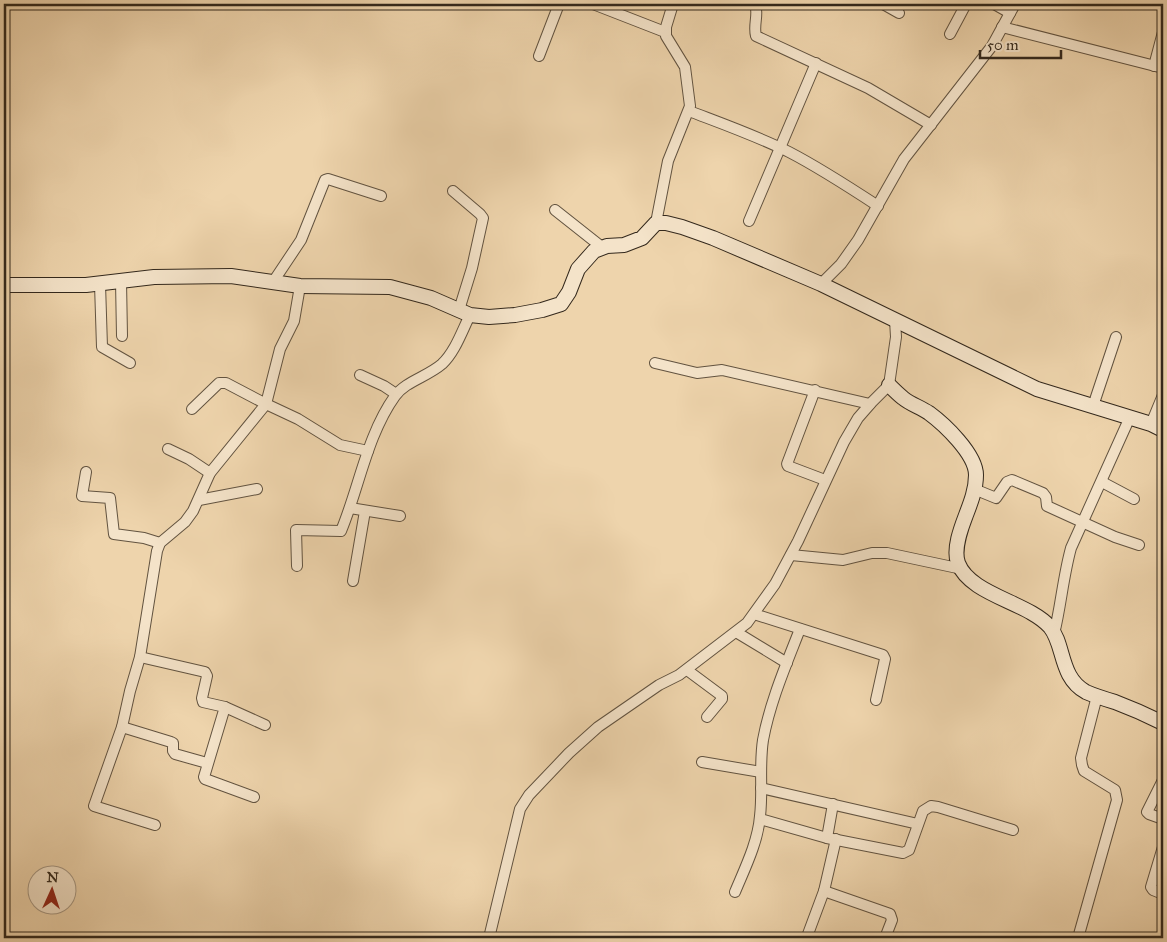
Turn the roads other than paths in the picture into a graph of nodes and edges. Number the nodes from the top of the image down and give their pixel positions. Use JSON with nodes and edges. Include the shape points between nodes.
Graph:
{"nodes":[{"id":1,"x":559,"y":4,"type":"edge"},
{"id":2,"x":593,"y":4,"type":"edge"},
{"id":3,"x":674,"y":4,"type":"edge"},
{"id":4,"x":755,"y":4,"type":"edge"},
{"id":5,"x":883,"y":4,"type":"edge"},
{"id":6,"x":966,"y":4,"type":"edge"},
{"id":7,"x":994,"y":4,"type":"edge"},
{"id":8,"x":1163,"y":4,"type":"edge"},
{"id":9,"x":1012,"y":8,"type":"edge"},
{"id":10,"x":899,"y":13,"type":"dead end"},
{"id":11,"x":1163,"y":15,"type":"edge"},
{"id":12,"x":1002,"y":27,"type":"junction"},
{"id":13,"x":665,"y":32,"type":"junction"},
{"id":14,"x":1163,"y":32,"type":"edge"},
{"id":15,"x":950,"y":34,"type":"dead end"},
{"id":16,"x":539,"y":56,"type":"dead end"},
{"id":17,"x":816,"y":63,"type":"junction"},
{"id":18,"x":1159,"y":67,"type":"edge"},
{"id":19,"x":689,"y":111,"type":"junction"},
{"id":20,"x":931,"y":125,"type":"junction"},
{"id":21,"x":781,"y":148,"type":"junction"},
{"id":22,"x":453,"y":191,"type":"dead end"},
{"id":23,"x":381,"y":196,"type":"dead end"},
{"id":24,"x":878,"y":206,"type":"junction"},
{"id":25,"x":555,"y":210,"type":"dead end"},
{"id":26,"x":749,"y":221,"type":"dead end"},
{"id":27,"x":656,"y":222,"type":"junction"},
{"id":28,"x":603,"y":248,"type":"junction"},
{"id":29,"x":121,"y":281,"type":"junction"},
{"id":30,"x":272,"y":282,"type":"junction"},
{"id":31,"x":4,"y":284,"type":"edge"},
{"id":32,"x":100,"y":284,"type":"junction"},
{"id":33,"x":821,"y":284,"type":"junction"},
{"id":34,"x":300,"y":286,"type":"junction"},
{"id":35,"x":465,"y":312,"type":"junction"},
{"id":36,"x":895,"y":320,"type":"junction"},
{"id":37,"x":122,"y":336,"type":"dead end"},
{"id":38,"x":1116,"y":337,"type":"dead end"},
{"id":39,"x":130,"y":363,"type":"dead end"},
{"id":40,"x":655,"y":363,"type":"dead end"},
{"id":41,"x":360,"y":375,"type":"dead end"},
{"id":42,"x":889,"y":384,"type":"junction"},
{"id":43,"x":815,"y":390,"type":"junction"},
{"id":44,"x":396,"y":394,"type":"junction"},
{"id":45,"x":1163,"y":395,"type":"edge"},
{"id":46,"x":266,"y":404,"type":"junction"},
{"id":47,"x":870,"y":404,"type":"junction"},
{"id":48,"x":1093,"y":406,"type":"junction"},
{"id":49,"x":192,"y":409,"type":"dead end"},
{"id":50,"x":1130,"y":417,"type":"junction"},
{"id":51,"x":1157,"y":427,"type":"edge"},
{"id":52,"x":168,"y":449,"type":"dead end"},
{"id":53,"x":368,"y":451,"type":"junction"},
{"id":54,"x":86,"y":472,"type":"dead end"},
{"id":55,"x":210,"y":473,"type":"junction"},
{"id":56,"x":825,"y":480,"type":"junction"},
{"id":57,"x":1102,"y":482,"type":"junction"},
{"id":58,"x":257,"y":489,"type":"dead end"},
{"id":59,"x":974,"y":489,"type":"junction"},
{"id":60,"x":1134,"y":499,"type":"dead end"},
{"id":61,"x":199,"y":500,"type":"junction"},
{"id":62,"x":350,"y":508,"type":"junction"},
{"id":63,"x":366,"y":511,"type":"junction"},
{"id":64,"x":400,"y":516,"type":"dead end"},
{"id":65,"x":1083,"y":522,"type":"junction"},
{"id":66,"x":160,"y":543,"type":"junction"},
{"id":67,"x":1139,"y":545,"type":"dead end"},
{"id":68,"x":791,"y":555,"type":"junction"},
{"id":69,"x":297,"y":566,"type":"dead end"},
{"id":70,"x":962,"y":569,"type":"junction"},
{"id":71,"x":354,"y":581,"type":"dead end"},
{"id":72,"x":754,"y":614,"type":"junction"},
{"id":73,"x":800,"y":629,"type":"junction"},
{"id":74,"x":736,"y":632,"type":"junction"},
{"id":75,"x":1054,"y":634,"type":"junction"},
{"id":76,"x":140,"y":657,"type":"junction"},
{"id":77,"x":787,"y":663,"type":"junction"},
{"id":78,"x":687,"y":670,"type":"junction"},
{"id":79,"x":1097,"y":696,"type":"junction"},
{"id":80,"x":876,"y":700,"type":"dead end"},
{"id":81,"x":225,"y":707,"type":"junction"},
{"id":82,"x":707,"y":717,"type":"dead end"},
{"id":83,"x":1163,"y":723,"type":"edge"},
{"id":84,"x":265,"y":724,"type":"dead end"},
{"id":85,"x":122,"y":727,"type":"junction"},
{"id":86,"x":702,"y":762,"type":"dead end"},
{"id":87,"x":207,"y":763,"type":"junction"},
{"id":88,"x":761,"y":772,"type":"junction"},
{"id":89,"x":1163,"y":780,"type":"edge"},
{"id":90,"x":761,"y":788,"type":"junction"},
{"id":91,"x":254,"y":797,"type":"dead end"},
{"id":92,"x":833,"y":804,"type":"junction"},
{"id":93,"x":760,"y":819,"type":"junction"},
{"id":94,"x":1163,"y":819,"type":"edge"},
{"id":95,"x":918,"y":824,"type":"junction"},
{"id":96,"x":155,"y":825,"type":"dead end"},
{"id":97,"x":1013,"y":830,"type":"dead end"},
{"id":98,"x":832,"y":838,"type":"junction"},
{"id":99,"x":1163,"y":847,"type":"edge"},
{"id":100,"x":824,"y":890,"type":"junction"},
{"id":101,"x":735,"y":892,"type":"dead end"},
{"id":102,"x":1163,"y":894,"type":"edge"},
{"id":103,"x":808,"y":934,"type":"dead end"},
{"id":104,"x":489,"y":938,"type":"edge"},
{"id":105,"x":885,"y":938,"type":"edge"},
{"id":106,"x":1078,"y":938,"type":"edge"}],
"edges":[{"from":1,"to":16,"type":"street"},
{"from":2,"to":13,"type":"street"},
{"from":3,"to":13,"type":"street"},
{"from":4,"to":17,"type":"street","via":[[756,36]]},
{"from":5,"to":10,"type":"street"},
{"from":6,"to":15,"type":"street"},
{"from":7,"to":9,"type":"street"},
{"from":8,"to":11,"type":"street"},
{"from":9,"to":12,"type":"street"},
{"from":12,"to":18,"type":"street"},
{"from":12,"to":20,"type":"street","via":[[992,46]]},
{"from":13,"to":19,"type":"street","via":[[685,67]]},
{"from":14,"to":18,"type":"street"},
{"from":17,"to":20,"type":"street","via":[[868,88]]},
{"from":17,"to":21,"type":"street"},
{"from":19,"to":21,"type":"street"},
{"from":19,"to":27,"type":"street","via":[[668,161]]},
{"from":20,"to":24,"type":"street","via":[[904,159]]},
{"from":21,"to":24,"type":"street"},
{"from":21,"to":26,"type":"street"},
{"from":22,"to":35,"type":"street","via":[[483,218]]},
{"from":23,"to":30,"type":"street","via":[[325,180],[301,240]]},
{"from":24,"to":33,"type":"street","via":[[841,264]]},
{"from":25,"to":28,"type":"street"},
{"from":27,"to":28,"type":"street","via":[[642,238]]},
{"from":27,"to":33,"type":"street","via":[[666,222],[712,238]]},
{"from":28,"to":35,"type":"street","via":[[594,251],[578,269],[569,292],[560,304],[515,315],[489,317]]},
{"from":29,"to":30,"type":"street","via":[[231,276]]},
{"from":29,"to":32,"type":"street"},
{"from":29,"to":37,"type":"street"},
{"from":30,"to":34,"type":"street"},
{"from":31,"to":32,"type":"street"},
{"from":32,"to":39,"type":"street","via":[[102,347]]},
{"from":33,"to":36,"type":"street"},
{"from":34,"to":35,"type":"street","via":[[390,287],[431,298]]},
{"from":34,"to":46,"type":"street","via":[[294,321],[280,349]]},
{"from":35,"to":44,"type":"street","via":[[456,345],[441,364]]},
{"from":36,"to":42,"type":"street","via":[[896,338]]},
{"from":36,"to":48,"type":"street","via":[[1038,389]]},
{"from":38,"to":48,"type":"street"},
{"from":40,"to":43,"type":"street","via":[[697,373],[722,370]]},
{"from":41,"to":44,"type":"street"},
{"from":42,"to":47,"type":"street"},
{"from":42,"to":59,"type":"street","via":[[954,435],[969,455],[976,472]]},
{"from":43,"to":47,"type":"street"},
{"from":43,"to":56,"type":"street","via":[[787,464]]},
{"from":44,"to":53,"type":"street"},
{"from":45,"to":51,"type":"street"},
{"from":46,"to":49,"type":"street","via":[[222,382]]},
{"from":46,"to":53,"type":"street","via":[[340,445]]},
{"from":46,"to":55,"type":"street"},
{"from":47,"to":56,"type":"street","via":[[858,418]]},
{"from":48,"to":50,"type":"street"},
{"from":50,"to":51,"type":"street"},
{"from":50,"to":57,"type":"street"},
{"from":52,"to":55,"type":"street"},
{"from":53,"to":62,"type":"street"},
{"from":54,"to":66,"type":"street","via":[[82,496],[110,498],[114,534]]},
{"from":55,"to":61,"type":"street"},
{"from":56,"to":68,"type":"street"},
{"from":57,"to":60,"type":"street"},
{"from":57,"to":65,"type":"street"},
{"from":58,"to":61,"type":"street"},
{"from":59,"to":65,"type":"street","via":[[996,498],[1012,480],[1044,493],[1047,506]]},
{"from":59,"to":70,"type":"street","via":[[956,552]]},
{"from":61,"to":66,"type":"street","via":[[185,522]]},
{"from":62,"to":63,"type":"street"},
{"from":62,"to":69,"type":"street","via":[[340,532],[296,530]]},
{"from":63,"to":64,"type":"street"},
{"from":63,"to":71,"type":"street"},
{"from":65,"to":67,"type":"street"},
{"from":65,"to":75,"type":"street","via":[[1067,563]]},
{"from":66,"to":76,"type":"street","via":[[149,591]]},
{"from":68,"to":70,"type":"street","via":[[844,560],[887,553]]},
{"from":68,"to":72,"type":"street"},
{"from":70,"to":75,"type":"street","via":[[982,588],[1037,617]]},
{"from":72,"to":73,"type":"street"},
{"from":72,"to":74,"type":"street"},
{"from":73,"to":77,"type":"street"},
{"from":73,"to":80,"type":"street","via":[[883,655],[885,659]]},
{"from":74,"to":77,"type":"street"},
{"from":74,"to":78,"type":"street"},
{"from":75,"to":79,"type":"street","via":[[1062,660],[1073,680],[1086,692]]},
{"from":76,"to":81,"type":"street","via":[[205,672],[202,700]]},
{"from":76,"to":85,"type":"street"},
{"from":77,"to":88,"type":"street","via":[[767,722]]},
{"from":78,"to":82,"type":"street","via":[[722,696]]},
{"from":78,"to":104,"type":"street","via":[[598,727],[529,795],[520,810]]},
{"from":79,"to":83,"type":"street"},
{"from":79,"to":106,"type":"street","via":[[1082,765],[1084,770],[1115,790],[1116,800]]},
{"from":81,"to":84,"type":"street"},
{"from":81,"to":87,"type":"street"},
{"from":85,"to":87,"type":"street","via":[[171,742],[175,754]]},
{"from":85,"to":96,"type":"street","via":[[94,806]]},
{"from":86,"to":88,"type":"street"},
{"from":87,"to":91,"type":"street","via":[[205,779]]},
{"from":88,"to":90,"type":"street"},
{"from":89,"to":94,"type":"street","via":[[1147,812]]},
{"from":90,"to":92,"type":"street"},
{"from":90,"to":93,"type":"street"},
{"from":92,"to":95,"type":"street"},
{"from":92,"to":98,"type":"street"},
{"from":93,"to":98,"type":"street"},
{"from":93,"to":101,"type":"street"},
{"from":95,"to":97,"type":"street","via":[[923,810],[931,806]]},
{"from":95,"to":98,"type":"street","via":[[909,850],[903,853]]},
{"from":98,"to":100,"type":"street"},
{"from":99,"to":102,"type":"street","via":[[1151,886]]},
{"from":100,"to":103,"type":"street"},
{"from":100,"to":105,"type":"street","via":[[890,914],[892,920]]}]}
